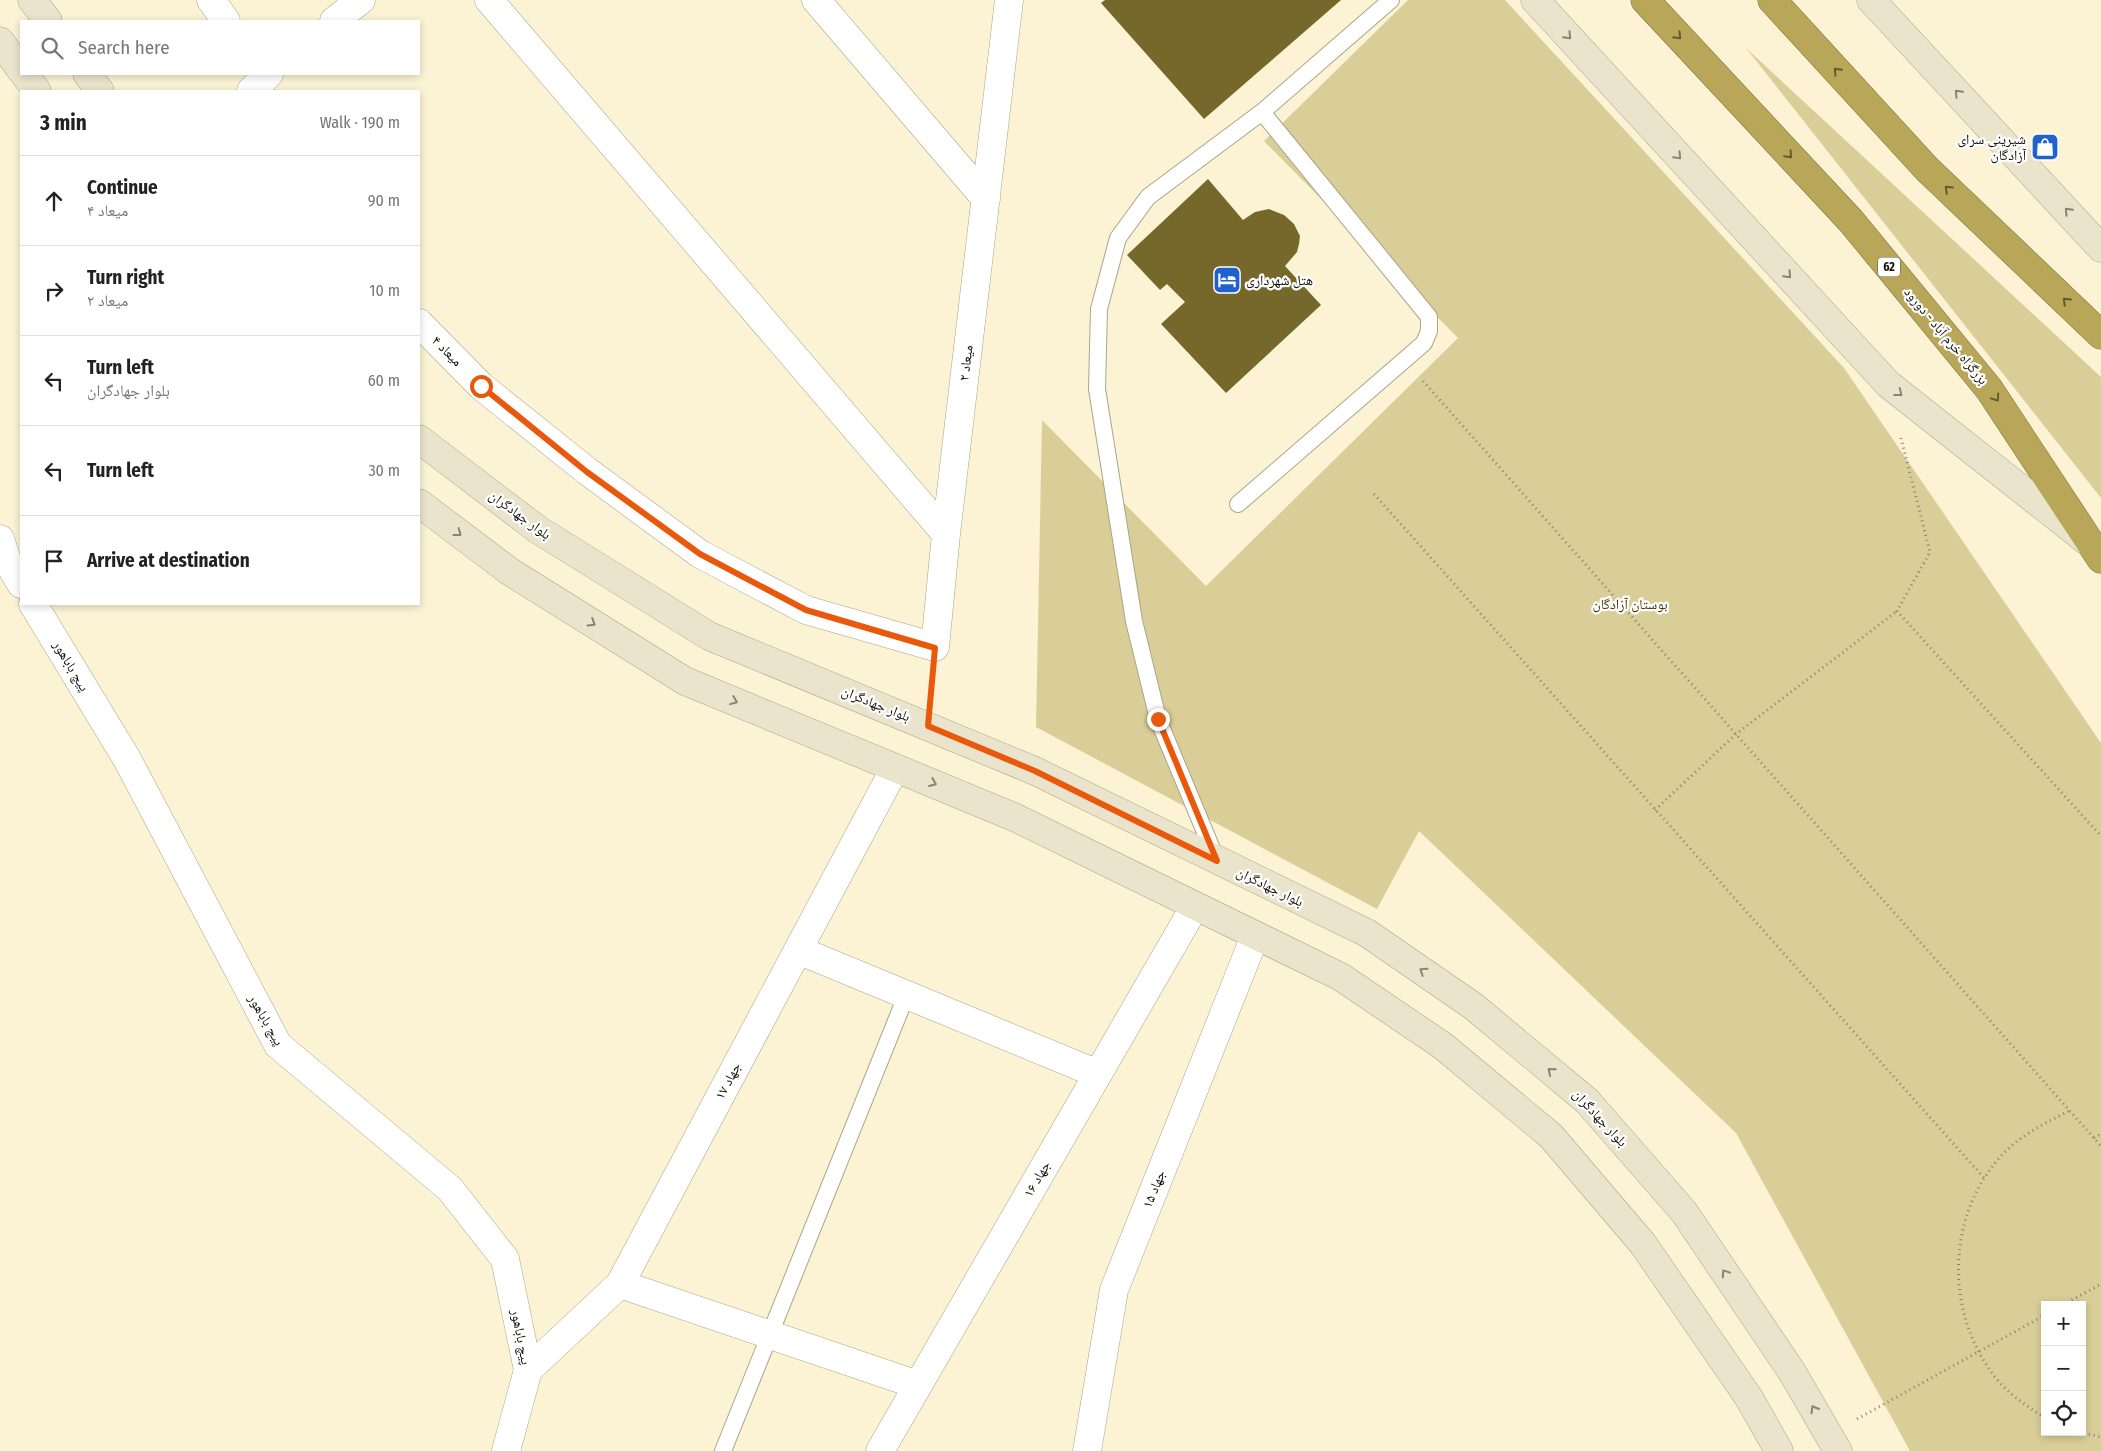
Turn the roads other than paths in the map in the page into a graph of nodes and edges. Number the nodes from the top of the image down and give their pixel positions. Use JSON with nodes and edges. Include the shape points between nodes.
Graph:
{"nodes":[{"id":1,"x":32,"y":0,"type":"edge"},
{"id":2,"x":211,"y":0,"type":"edge"},
{"id":3,"x":361,"y":0,"type":"edge"},
{"id":4,"x":489,"y":0,"type":"edge"},
{"id":5,"x":816,"y":0,"type":"edge"},
{"id":6,"x":1010,"y":0,"type":"edge"},
{"id":7,"x":1392,"y":0,"type":"edge"},
{"id":8,"x":1535,"y":0,"type":"edge"},
{"id":9,"x":1645,"y":0,"type":"edge"},
{"id":10,"x":1772,"y":0,"type":"edge"},
{"id":11,"x":1871,"y":0,"type":"edge"},
{"id":12,"x":47,"y":20,"type":"edge"},
{"id":13,"x":225,"y":20,"type":"edge"},
{"id":14,"x":335,"y":20,"type":"edge"},
{"id":15,"x":0,"y":41,"type":"edge"},
{"id":16,"x":20,"y":69,"type":"edge"},
{"id":17,"x":25,"y":75,"type":"edge"},
{"id":18,"x":88,"y":75,"type":"edge"},
{"id":19,"x":36,"y":90,"type":"edge"},
{"id":20,"x":99,"y":90,"type":"edge"},
{"id":21,"x":1262,"y":112,"type":"junction"},
{"id":22,"x":986,"y":199,"type":"junction"},
{"id":23,"x":2101,"y":248,"type":"edge"},
{"id":24,"x":420,"y":324,"type":"edge"},
{"id":25,"x":2101,"y":335,"type":"edge"},
{"id":26,"x":420,"y":440,"type":"edge"},
{"id":27,"x":420,"y":504,"type":"edge"},
{"id":28,"x":1238,"y":504,"type":"dead end"},
{"id":29,"x":946,"y":534,"type":"junction"},
{"id":30,"x":0,"y":539,"type":"edge"},
{"id":31,"x":2098,"y":553,"type":"edge"},
{"id":32,"x":20,"y":582,"type":"edge"},
{"id":33,"x":34,"y":605,"type":"edge"},
{"id":34,"x":935,"y":648,"type":"joint"},
{"id":35,"x":895,"y":768,"type":"junction"},
{"id":36,"x":1217,"y":861,"type":"junction"},
{"id":37,"x":1195,"y":906,"type":"junction"},
{"id":38,"x":1255,"y":936,"type":"junction"},
{"id":39,"x":798,"y":950,"type":"junction"},
{"id":40,"x":906,"y":996,"type":"junction"},
{"id":41,"x":1098,"y":1074,"type":"junction"},
{"id":42,"x":620,"y":1284,"type":"junction"},
{"id":43,"x":770,"y":1336,"type":"junction"},
{"id":44,"x":528,"y":1370,"type":"junction"},
{"id":45,"x":918,"y":1385,"type":"junction"},
{"id":46,"x":1834,"y":1443,"type":"edge"},
{"id":47,"x":506,"y":1451,"type":"edge"},
{"id":48,"x":723,"y":1451,"type":"edge"},
{"id":49,"x":880,"y":1451,"type":"edge"},
{"id":50,"x":1087,"y":1451,"type":"edge"},
{"id":51,"x":1780,"y":1451,"type":"edge"}],
"edges":[{"from":1,"to":12,"type":"main road"},
{"from":2,"to":13,"type":"street"},
{"from":3,"to":14,"type":"street"},
{"from":4,"to":29,"type":"street"},
{"from":5,"to":22,"type":"street"},
{"from":6,"to":22,"type":"street","name":"میعاد ۲"},
{"from":7,"to":21,"type":"lane"},
{"from":8,"to":31,"type":"main road","one_way":true,"via":[[1888,384]]},
{"from":9,"to":31,"type":"highway","name":"بزرگراه خرم آباد - دورود","number":"62","one_way":true,"via":[[1851,221],[1983,381]]},
{"from":25,"to":10,"type":"highway","one_way":true,"via":[[1927,168]]},
{"from":23,"to":11,"type":"main road","one_way":true},
{"from":15,"to":16,"type":"main road"},
{"from":17,"to":19,"type":"main road"},
{"from":18,"to":20,"type":"main road"},
{"from":21,"to":28,"type":"lane","via":[[1428,317],[1429,331],[1424,343]]},
{"from":21,"to":36,"type":"lane","via":[[1148,197],[1118,238],[1099,309],[1097,389],[1134,621],[1158,719]]},
{"from":22,"to":29,"type":"street","name":"میعاد ۲"},
{"from":24,"to":34,"type":"street","name":"میعاد ۴","via":[[481,386],[587,472],[700,554],[806,610]]},
{"from":26,"to":36,"type":"main road","name":"بلوار جهادگران","via":[[538,529],[709,636],[1035,771]]},
{"from":27,"to":35,"type":"main road","one_way":true,"via":[[508,571],[686,681]]},
{"from":29,"to":34,"type":"street","name":"میعاد ۲"},
{"from":30,"to":32,"type":"street"},
{"from":33,"to":44,"type":"street","name":"پیچ باباهور","via":[[127,759],[278,1045],[450,1189],[505,1259]]},
{"from":35,"to":37,"type":"main road","one_way":true,"via":[[1014,817]]},
{"from":35,"to":39,"type":"street","name":"جهاد ۱۷"},
{"from":46,"to":36,"type":"main road","name":"بلوار جهادگران","one_way":true,"via":[[1792,1372],[1684,1212],[1587,1101],[1473,1006],[1367,934]]},
{"from":37,"to":38,"type":"main road"},
{"from":37,"to":41,"type":"street","name":"جهاد ۱۶"},
{"from":38,"to":50,"type":"street","name":"جهاد ۱۵","via":[[1114,1290]]},
{"from":38,"to":51,"type":"main road","via":[[1341,977],[1427,1035],[1551,1136],[1643,1244],[1749,1398]]},
{"from":39,"to":40,"type":"street"},
{"from":39,"to":42,"type":"street","name":"جهاد ۱۷"},
{"from":40,"to":41,"type":"street"},
{"from":40,"to":43,"type":"lane"},
{"from":41,"to":45,"type":"street","name":"جهاد ۱۶"},
{"from":42,"to":43,"type":"street"},
{"from":42,"to":44,"type":"street","name":"جهاد ۱۷"},
{"from":43,"to":45,"type":"street"},
{"from":43,"to":48,"type":"lane"},
{"from":44,"to":47,"type":"street","name":"پیچ باباهور"},
{"from":45,"to":49,"type":"street","name":"جهاد ۱۶"}]}
